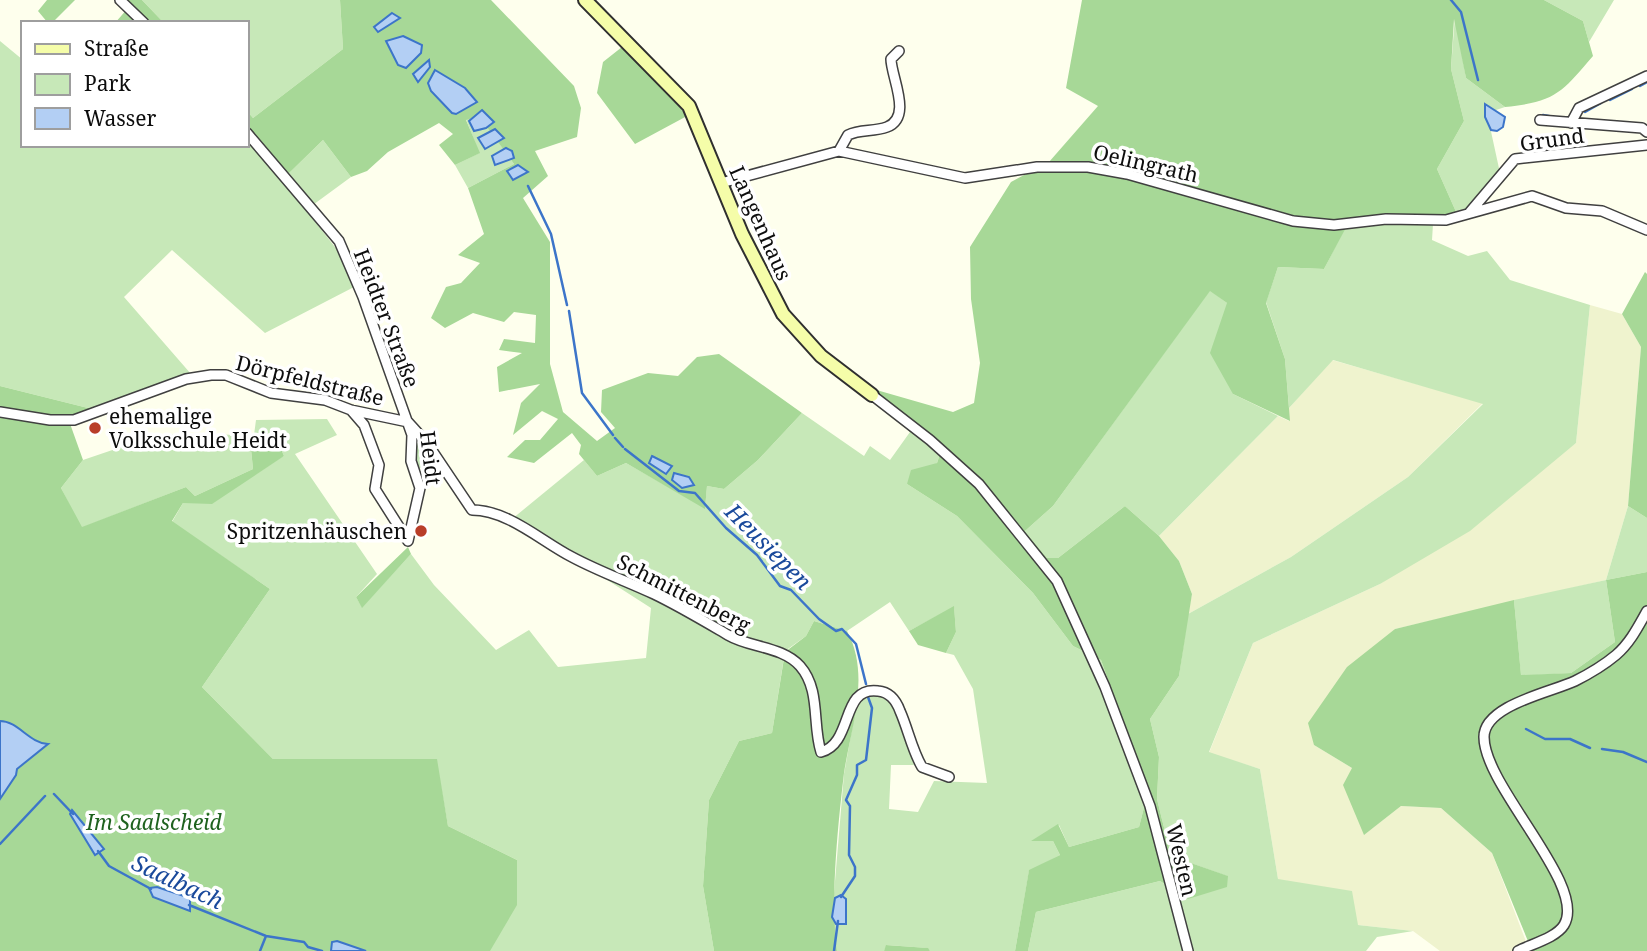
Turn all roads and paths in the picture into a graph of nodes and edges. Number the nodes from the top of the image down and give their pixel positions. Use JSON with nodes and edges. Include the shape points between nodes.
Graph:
{"nodes":[{"id":1,"x":120,"y":0,"type":"edge"},
{"id":2,"x":584,"y":0,"type":"edge"},
{"id":3,"x":142,"y":21,"type":"edge"},
{"id":4,"x":899,"y":51,"type":"dead end"},
{"id":5,"x":1647,"y":76,"type":"edge"},
{"id":6,"x":1540,"y":120,"type":"dead end"},
{"id":7,"x":1571,"y":123,"type":"junction"},
{"id":8,"x":1647,"y":132,"type":"edge"},
{"id":9,"x":248,"y":134,"type":"edge"},
{"id":10,"x":1647,"y":145,"type":"edge"},
{"id":11,"x":839,"y":151,"type":"junction"},
{"id":12,"x":721,"y":183,"type":"junction"},
{"id":13,"x":1469,"y":213,"type":"junction"},
{"id":14,"x":1647,"y":230,"type":"edge"},
{"id":15,"x":872,"y":396,"type":"joint"},
{"id":16,"x":351,"y":410,"type":"junction"},
{"id":17,"x":0,"y":412,"type":"edge"},
{"id":18,"x":408,"y":422,"type":"junction"},
{"id":19,"x":930,"y":440,"type":"joint"},
{"id":20,"x":472,"y":510,"type":"joint"},
{"id":21,"x":1647,"y":611,"type":"edge"},
{"id":22,"x":949,"y":777,"type":"dead end"},
{"id":23,"x":1520,"y":950,"type":"edge"},
{"id":24,"x":1188,"y":951,"type":"edge"}],
"edges":[{"from":1,"to":3,"type":"street"},
{"from":2,"to":12,"type":"street","name":"Langenhaus","via":[[685,100]]},
{"from":4,"to":11,"type":"street","name":"Oelingrath","via":[[891,59],[899,103],[895,119],[887,127],[848,135]]},
{"from":5,"to":7,"type":"street","name":"Grund","via":[[1579,108]]},
{"from":6,"to":7,"type":"street","name":"Grund"},
{"from":7,"to":8,"type":"street","name":"Grund"},
{"from":9,"to":18,"type":"street","name":"Heidter Straße","via":[[339,241]]},
{"from":10,"to":13,"type":"street","name":"Grund","via":[[1516,159]]},
{"from":11,"to":12,"type":"street","name":"Oelingrath"},
{"from":11,"to":13,"type":"street","name":"Oelingrath","via":[[965,178],[1048,166],[1109,169],[1293,221],[1319,224],[1439,220]]},
{"from":12,"to":15,"type":"street","name":"Langenhaus","via":[[783,314],[821,356]]},
{"from":13,"to":14,"type":"street","via":[[1532,196],[1566,208],[1602,211]]},
{"from":15,"to":19,"type":"street","name":"Langenhaus"},
{"from":16,"to":17,"type":"street","name":"Dörpfeldstraße","via":[[211,375],[186,379],[74,420]]},
{"from":16,"to":18,"type":"street","name":"Dörpfeldstraße"},
{"from":16,"to":18,"type":"street","name":"Heidt","via":[[364,425],[379,465],[375,489],[408,541],[420,488],[411,461]]},
{"from":18,"to":20,"type":"street","name":"Heidt"},
{"from":19,"to":24,"type":"street","name":"Westen","via":[[979,484],[1051,571],[1089,648],[1154,818]]},
{"from":20,"to":22,"type":"street","name":"Schmittenberg","via":[[504,518],[743,644],[771,649],[794,660],[812,688],[821,752],[835,744],[856,696],[866,690],[891,695],[922,767]]},
{"from":21,"to":23,"type":"street","via":[[1615,655],[1577,680],[1503,710],[1485,731],[1485,747],[1499,782],[1540,843],[1566,905],[1561,929]]}]}
